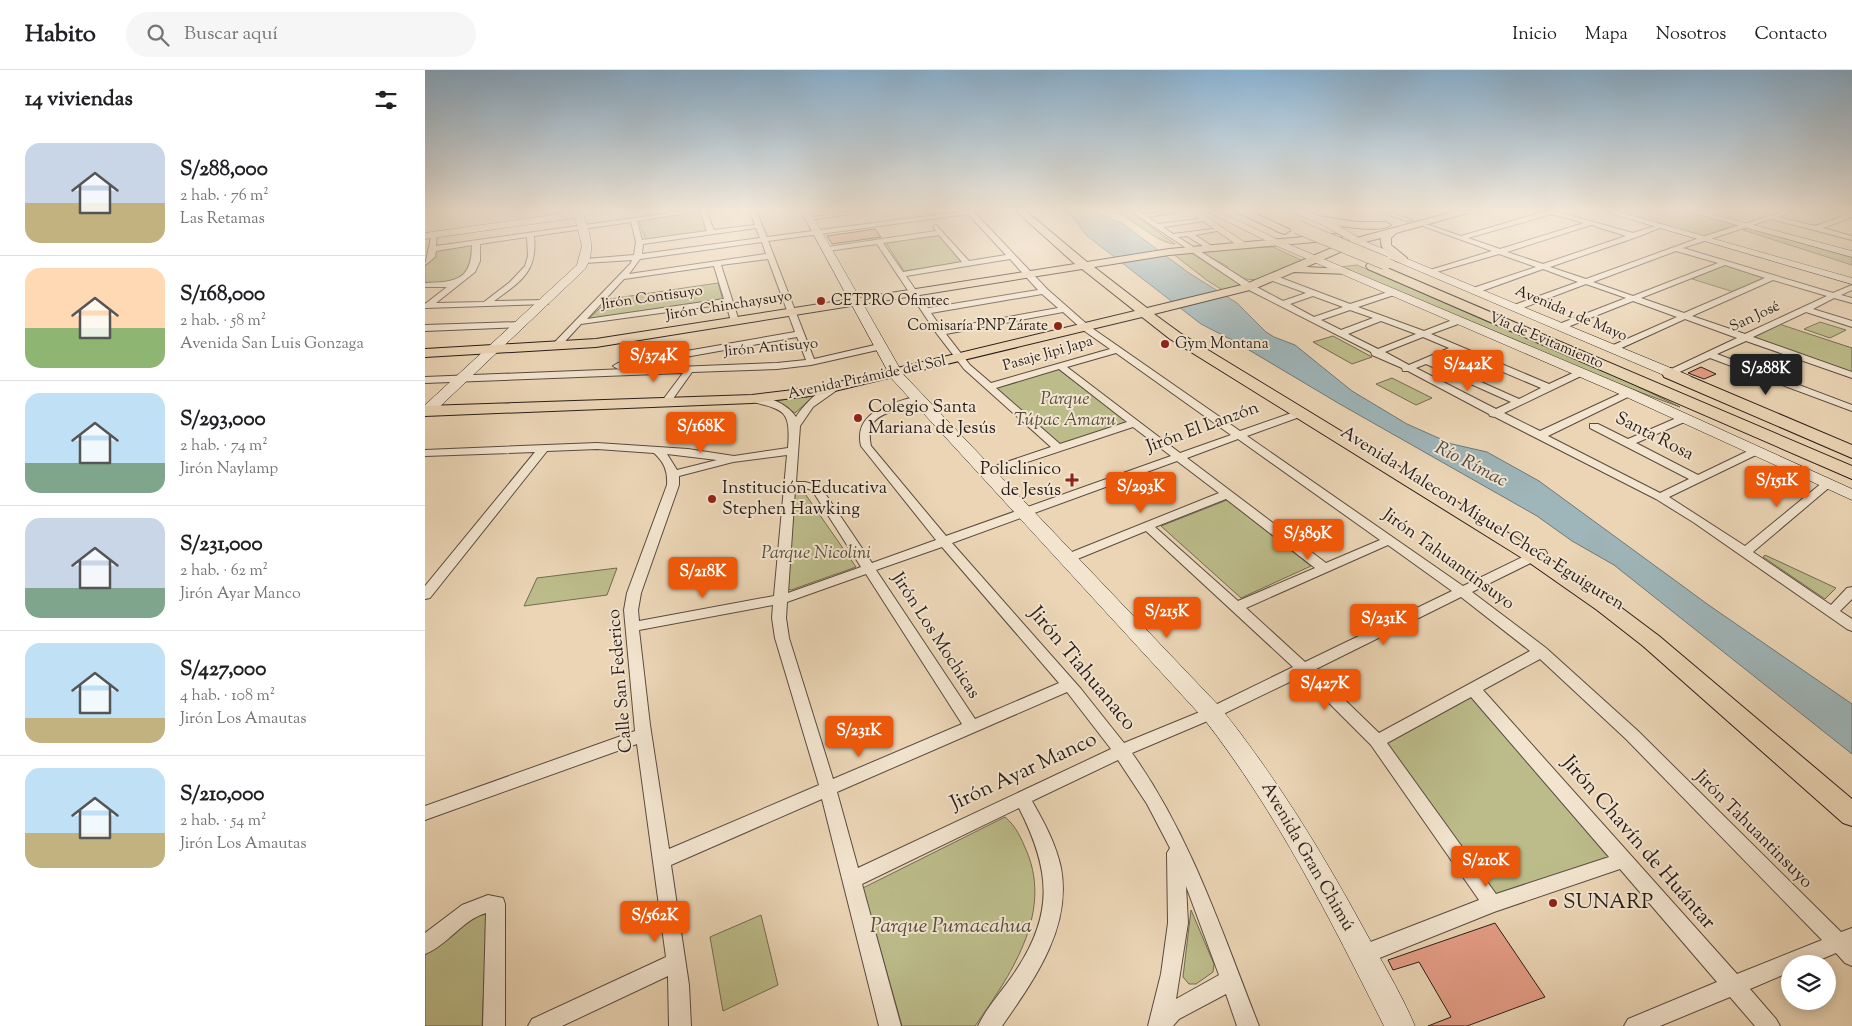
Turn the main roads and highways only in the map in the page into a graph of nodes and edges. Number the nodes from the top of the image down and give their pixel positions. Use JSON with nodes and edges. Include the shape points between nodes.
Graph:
{"nodes":[{"id":1,"x":1073,"y":256,"type":"edge"},
{"id":2,"x":1090,"y":256,"type":"edge"},
{"id":3,"x":1143,"y":256,"type":"edge"},
{"id":4,"x":1321,"y":256,"type":"edge"},
{"id":5,"x":1356,"y":256,"type":"edge"},
{"id":6,"x":1395,"y":256,"type":"edge"},
{"id":7,"x":1315,"y":259,"type":"joint"},
{"id":8,"x":1403,"y":260,"type":"road end"},
{"id":9,"x":1098,"y":262,"type":"junction"},
{"id":10,"x":1082,"y":264,"type":"junction"},
{"id":11,"x":1379,"y":265,"type":"junction"},
{"id":12,"x":1289,"y":271,"type":"junction"},
{"id":13,"x":1345,"y":272,"type":"road end"},
{"id":14,"x":1109,"y":286,"type":"joint"},
{"id":15,"x":1230,"y":293,"type":"joint"},
{"id":16,"x":1154,"y":312,"type":"junction"},
{"id":17,"x":425,"y":352,"type":"edge"},
{"id":18,"x":960,"y":358,"type":"joint"},
{"id":19,"x":1670,"y":373,"type":"road end"},
{"id":20,"x":1629,"y":393,"type":"road end"},
{"id":21,"x":426,"y":411,"type":"edge"},
{"id":22,"x":1852,"y":452,"type":"edge"},
{"id":23,"x":1852,"y":461,"type":"edge"},
{"id":24,"x":1852,"y":473,"type":"edge"},
{"id":25,"x":1852,"y":481,"type":"edge"},
{"id":26,"x":1538,"y":555,"type":"junction"},
{"id":27,"x":1852,"y":798,"type":"edge"},
{"id":28,"x":1852,"y":815,"type":"edge"}],
"edges":[{"from":1,"to":10,"type":"main road"},
{"from":2,"to":9,"type":"main road","name":"Avenida Malecon Miguel Checa Eguiguren"},
{"from":3,"to":9,"type":"main road","name":"Jirón Chinchaysuyo"},
{"from":4,"to":7,"type":"main road"},
{"from":5,"to":11,"type":"highway","name":"Vía de Evitamiento"},
{"from":6,"to":8,"type":"main road"},
{"from":7,"to":12,"type":"main road"},
{"from":9,"to":10,"type":"main road","name":"Jirón Chinchaysuyo"},
{"from":9,"to":16,"type":"main road","name":"Avenida Malecon Miguel Checa Eguiguren"},
{"from":10,"to":14,"type":"main road"},
{"from":10,"to":17,"type":"main road","name":"Jirón Chinchaysuyo","via":[[596,343]]},
{"from":11,"to":23,"type":"highway","name":"Vía de Evitamiento"},
{"from":11,"to":24,"type":"highway","name":"Vía de Evitamiento"},
{"from":12,"to":13,"type":"main road"},
{"from":12,"to":15,"type":"main road"},
{"from":14,"to":16,"type":"main road","name":"Avenida Malecon Miguel Checa Eguiguren"},
{"from":15,"to":16,"type":"main road"},
{"from":16,"to":18,"type":"main road","name":"Avenida Pirámide del Sol"},
{"from":16,"to":26,"type":"main road","name":"Avenida Malecon Miguel Checa Eguiguren","via":[[1217,356]]},
{"from":16,"to":26,"type":"main road","name":"Avenida Malecon Miguel Checa Eguiguren","via":[[1183,340]]},
{"from":18,"to":21,"type":"main road","name":"Avenida Pirámide del Sol","via":[[793,395]]},
{"from":19,"to":22,"type":"highway"},
{"from":20,"to":25,"type":"highway"},
{"from":26,"to":27,"type":"main road","name":"Avenida Malecon Miguel Checa Eguiguren","via":[[1606,596],[1666,640]]},
{"from":26,"to":28,"type":"main road","name":"Avenida Malecon Miguel Checa Eguiguren","via":[[1651,641]]}]}
